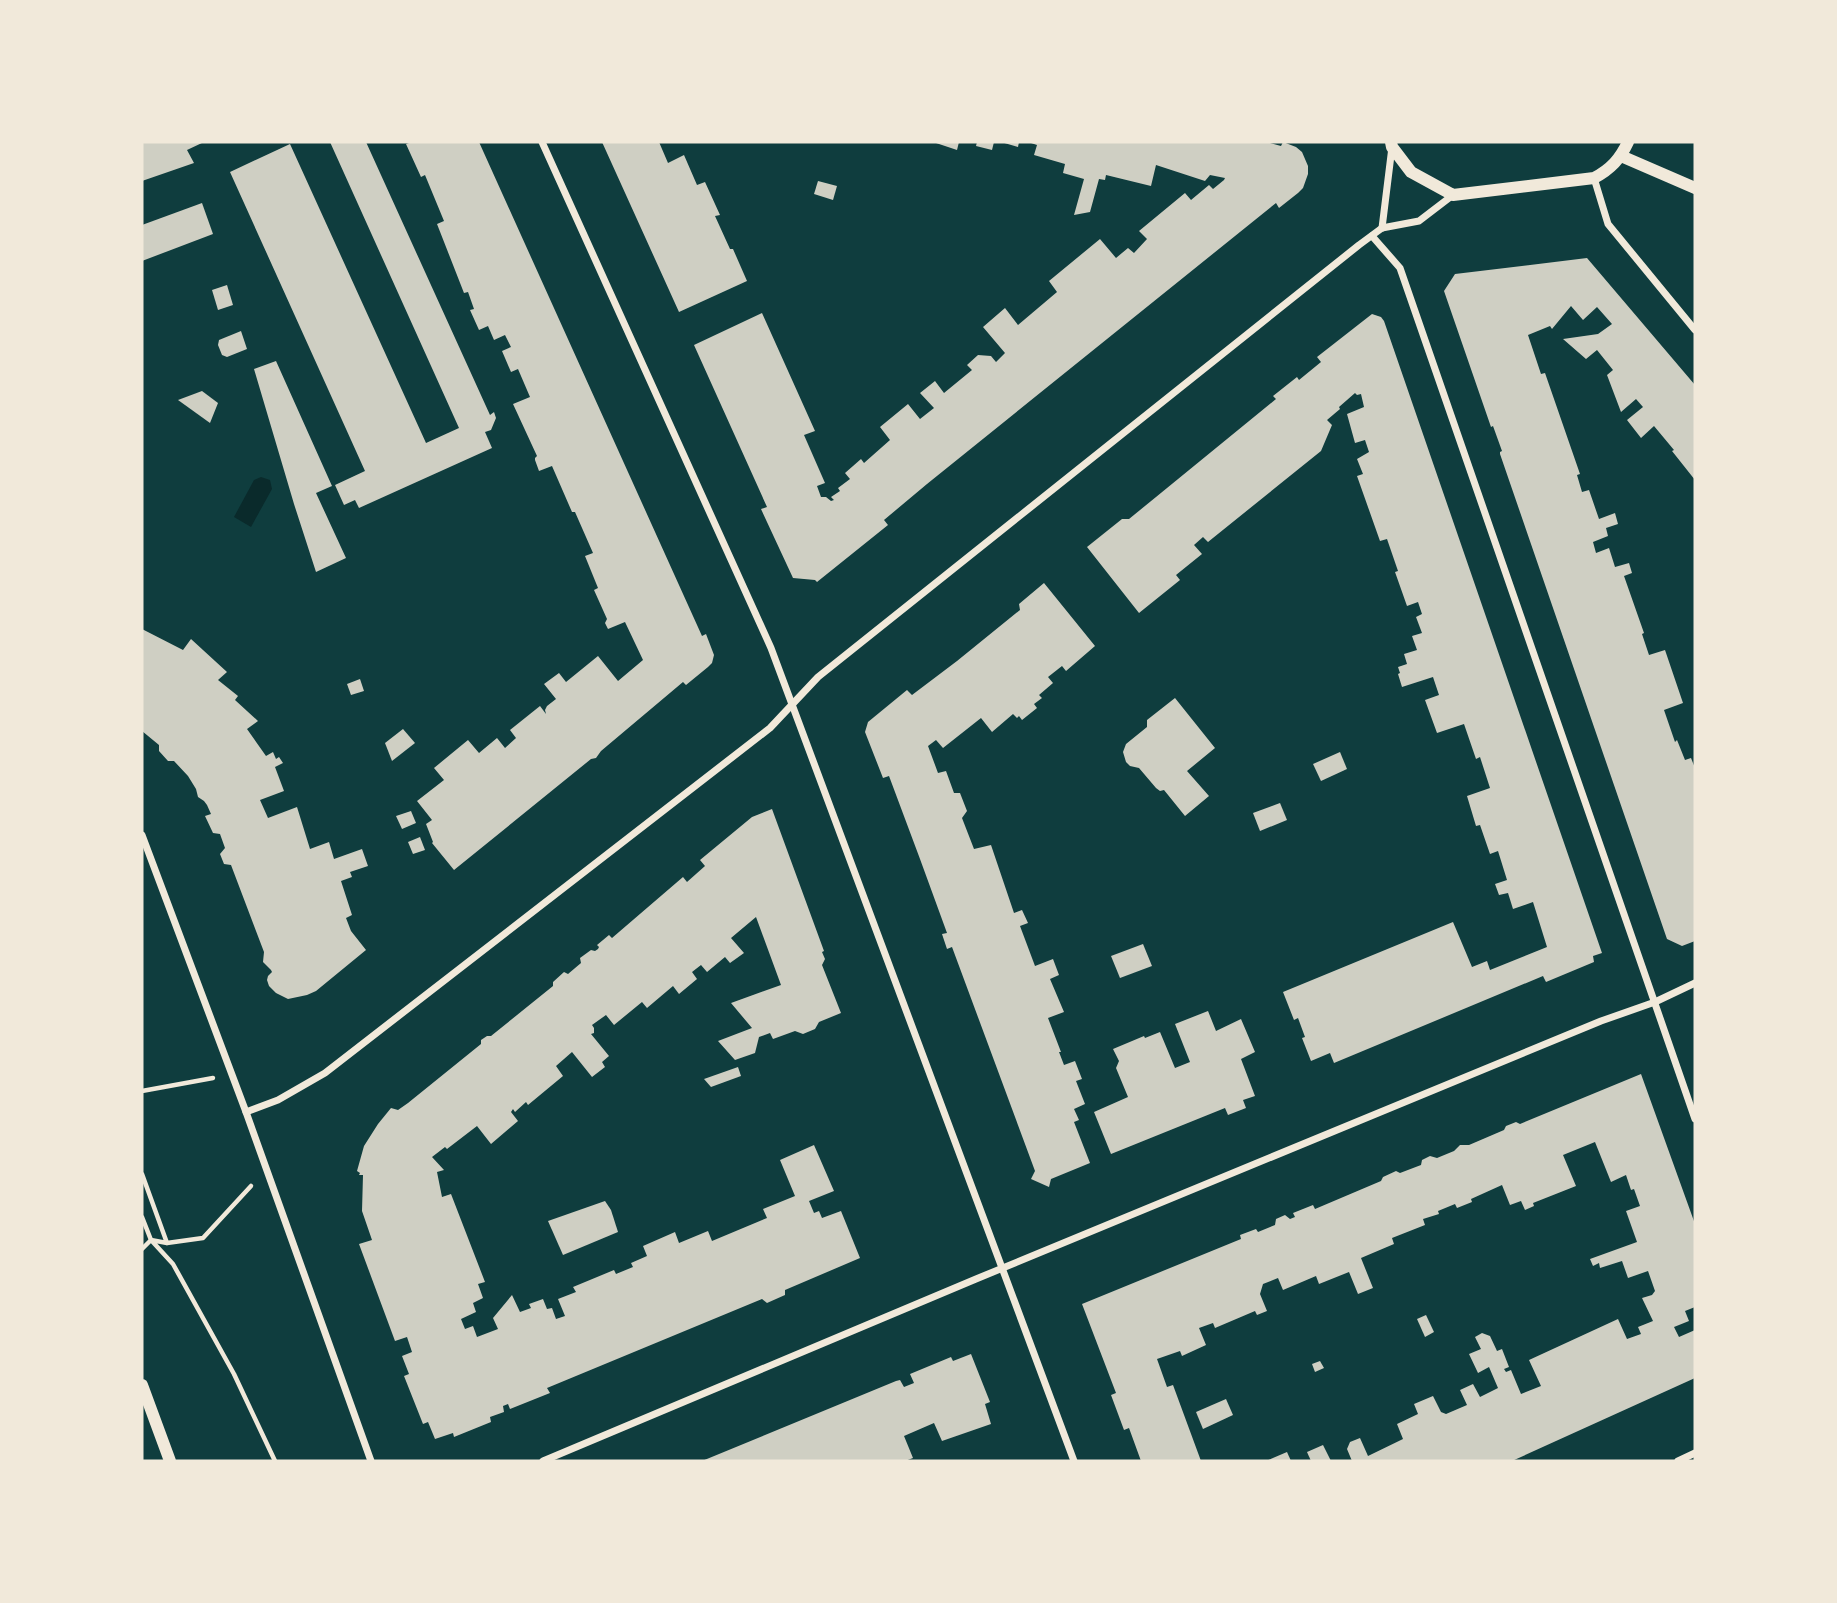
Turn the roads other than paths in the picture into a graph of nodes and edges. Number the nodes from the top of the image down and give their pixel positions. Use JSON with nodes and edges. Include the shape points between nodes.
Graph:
{"nodes":[{"id":1,"x":542,"y":142,"type":"edge"},
{"id":2,"x":1628,"y":142,"type":"edge"},
{"id":3,"x":1391,"y":144,"type":"edge"},
{"id":4,"x":1621,"y":156,"type":"junction"},
{"id":5,"x":1594,"y":177,"type":"junction"},
{"id":6,"x":1695,"y":188,"type":"edge"},
{"id":7,"x":1453,"y":195,"type":"junction"},
{"id":8,"x":1382,"y":228,"type":"junction"},
{"id":9,"x":1372,"y":236,"type":"junction"},
{"id":10,"x":1695,"y":330,"type":"edge"},
{"id":11,"x":791,"y":705,"type":"junction"},
{"id":12,"x":142,"y":835,"type":"edge"},
{"id":13,"x":1695,"y":983,"type":"edge"},
{"id":14,"x":1655,"y":1002,"type":"junction"},
{"id":15,"x":246,"y":1112,"type":"junction"},
{"id":16,"x":1695,"y":1119,"type":"edge"},
{"id":17,"x":1003,"y":1268,"type":"junction"},
{"id":18,"x":142,"y":1385,"type":"edge"},
{"id":19,"x":1695,"y":1453,"type":"edge"},
{"id":20,"x":170,"y":1461,"type":"edge"},
{"id":21,"x":371,"y":1461,"type":"edge"},
{"id":22,"x":543,"y":1461,"type":"edge"},
{"id":23,"x":1074,"y":1461,"type":"edge"},
{"id":24,"x":1678,"y":1461,"type":"edge"}],
"edges":[{"from":1,"to":11,"type":"street","via":[[771,648]]},
{"from":2,"to":4,"type":"street"},
{"from":3,"to":7,"type":"street","via":[[1411,172]]},
{"from":3,"to":8,"type":"street"},
{"from":4,"to":5,"type":"street","via":[[1608,171]]},
{"from":4,"to":6,"type":"street"},
{"from":5,"to":7,"type":"street"},
{"from":5,"to":10,"type":"street","via":[[1608,224]]},
{"from":7,"to":8,"type":"street","via":[[1419,221]]},
{"from":8,"to":9,"type":"street"},
{"from":9,"to":11,"type":"street","via":[[818,677]]},
{"from":9,"to":14,"type":"street","via":[[1400,268]]},
{"from":11,"to":15,"type":"street","via":[[770,728],[325,1073]]},
{"from":11,"to":17,"type":"street"},
{"from":12,"to":15,"type":"street"},
{"from":13,"to":14,"type":"street"},
{"from":14,"to":16,"type":"street"},
{"from":14,"to":17,"type":"street"},
{"from":15,"to":21,"type":"street"},
{"from":17,"to":22,"type":"street"},
{"from":17,"to":23,"type":"street"},
{"from":18,"to":20,"type":"street"},
{"from":19,"to":24,"type":"street"}]}
